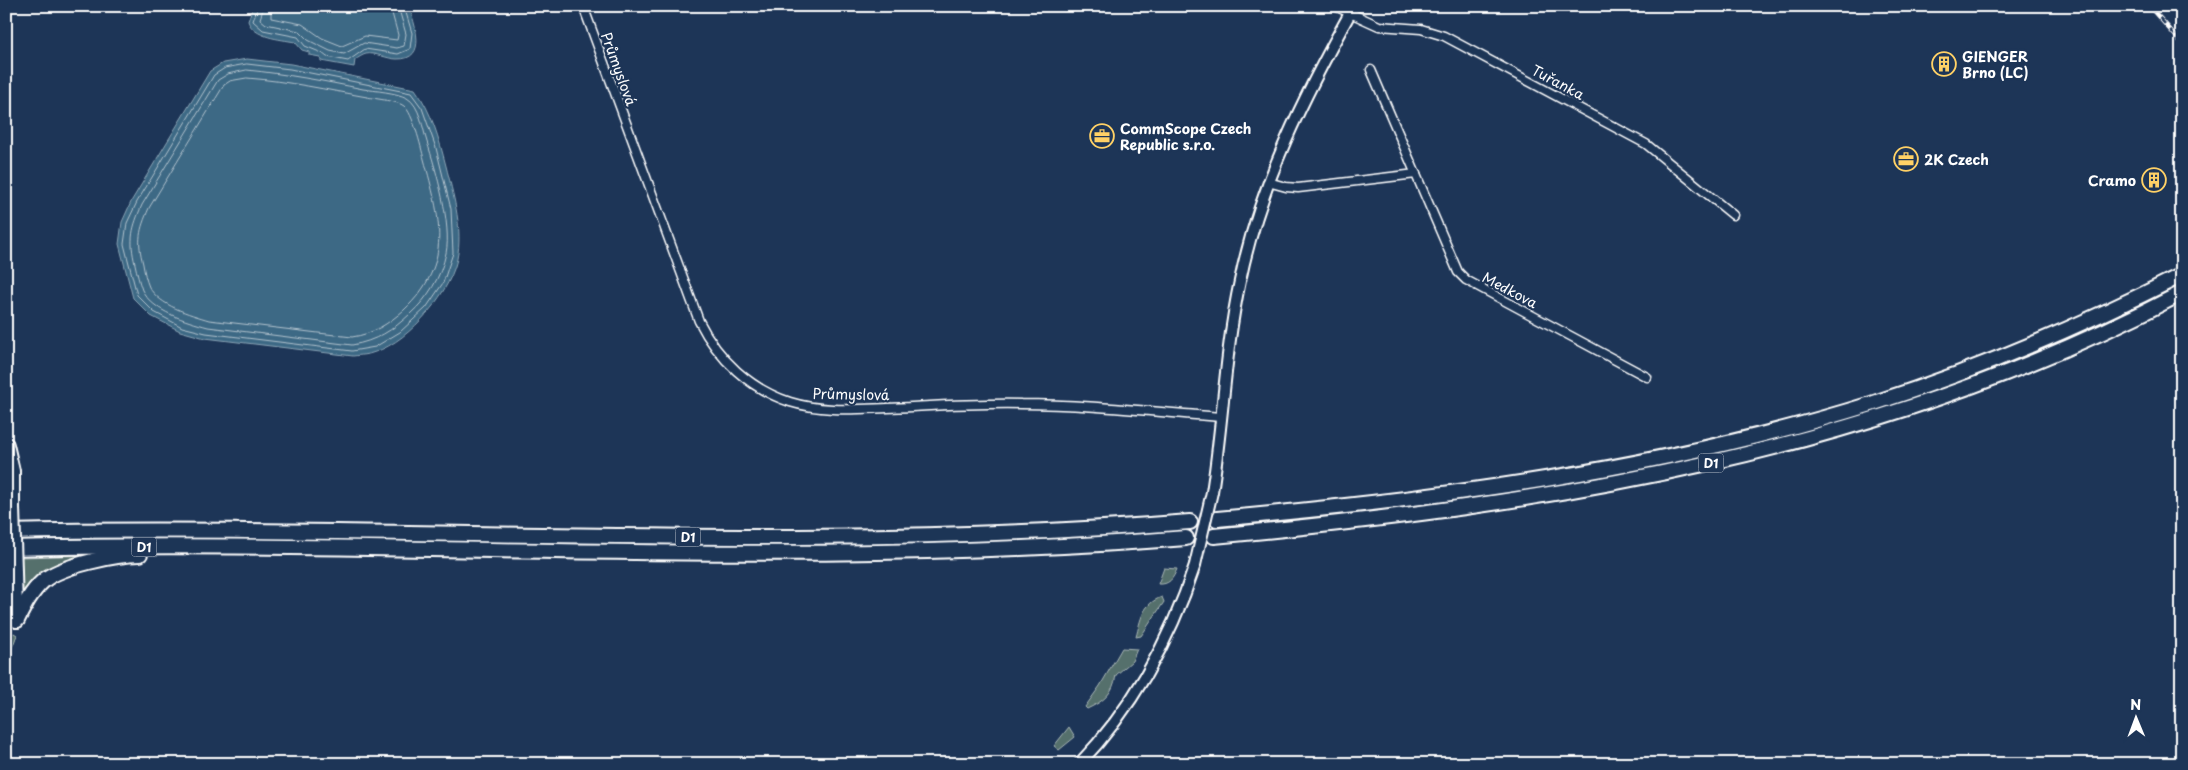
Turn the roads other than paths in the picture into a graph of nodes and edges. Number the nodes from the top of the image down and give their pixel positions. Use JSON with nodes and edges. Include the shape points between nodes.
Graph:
{"nodes":[{"id":1,"x":583,"y":6,"type":"edge"},
{"id":2,"x":1335,"y":6,"type":"edge"},
{"id":3,"x":1352,"y":10,"type":"edge"},
{"id":4,"x":1371,"y":70,"type":"dead end"},
{"id":5,"x":1416,"y":174,"type":"junction"},
{"id":6,"x":1268,"y":182,"type":"junction"},
{"id":7,"x":1733,"y":216,"type":"dead end"},
{"id":8,"x":2182,"y":275,"type":"edge"},
{"id":9,"x":2182,"y":293,"type":"edge"},
{"id":10,"x":1646,"y":377,"type":"dead end"},
{"id":11,"x":1222,"y":417,"type":"junction"},
{"id":12,"x":6,"y":446,"type":"edge"},
{"id":13,"x":1217,"y":520,"type":"dead end"},
{"id":14,"x":1190,"y":522,"type":"dead end"},
{"id":15,"x":6,"y":526,"type":"edge"},
{"id":16,"x":6,"y":532,"type":"edge"},
{"id":17,"x":38,"y":532,"type":"junction"},
{"id":18,"x":1214,"y":536,"type":"dead end"},
{"id":19,"x":1186,"y":538,"type":"dead end"},
{"id":20,"x":6,"y":548,"type":"edge"},
{"id":21,"x":282,"y":548,"type":"junction"},
{"id":22,"x":1079,"y":764,"type":"edge"}],
"edges":[{"from":1,"to":11,"type":"street","name":"Průmyslová","via":[[699,321],[727,362],[763,390],[790,402],[829,408],[1048,404]]},
{"from":2,"to":3,"type":"street","name":"Tuřanka"},
{"from":3,"to":6,"type":"street","via":[[1290,129]]},
{"from":3,"to":7,"type":"street","name":"Tuřanka","via":[[1379,26],[1421,29],[1444,36],[1646,144]]},
{"from":4,"to":5,"type":"street","name":"Medkova"},
{"from":5,"to":6,"type":"street","via":[[1298,188]]},
{"from":5,"to":10,"type":"street","name":"Medkova","via":[[1458,272],[1466,280]]},
{"from":6,"to":11,"type":"street","via":[[1239,283]]},
{"from":8,"to":13,"type":"highway","number":"D1","via":[[2098,316],[1979,366],[1873,403],[1769,433],[1655,459],[1523,482],[1395,501]]},
{"from":9,"to":18,"type":"highway","number":"D1","via":[[2070,346],[1988,380],[1922,404],[1790,444],[1647,477],[1480,505]]},
{"from":11,"to":22,"type":"street","bridge":true,"via":[[1212,492],[1195,565],[1175,620],[1142,681]]},
{"from":12,"to":21,"type":"highway","bridge":true,"via":[[12,471],[14,612],[17,620],[34,590],[44,580],[88,563],[135,554],[233,554]]},
{"from":14,"to":17,"type":"highway","number":"D1","via":[[992,534],[746,538],[185,530]]},
{"from":15,"to":17,"type":"highway"},
{"from":16,"to":17,"type":"highway","number":"D1"},
{"from":19,"to":21,"type":"highway","number":"D1","via":[[992,550],[783,554]]},
{"from":20,"to":21,"type":"highway","number":"D1"}]}
